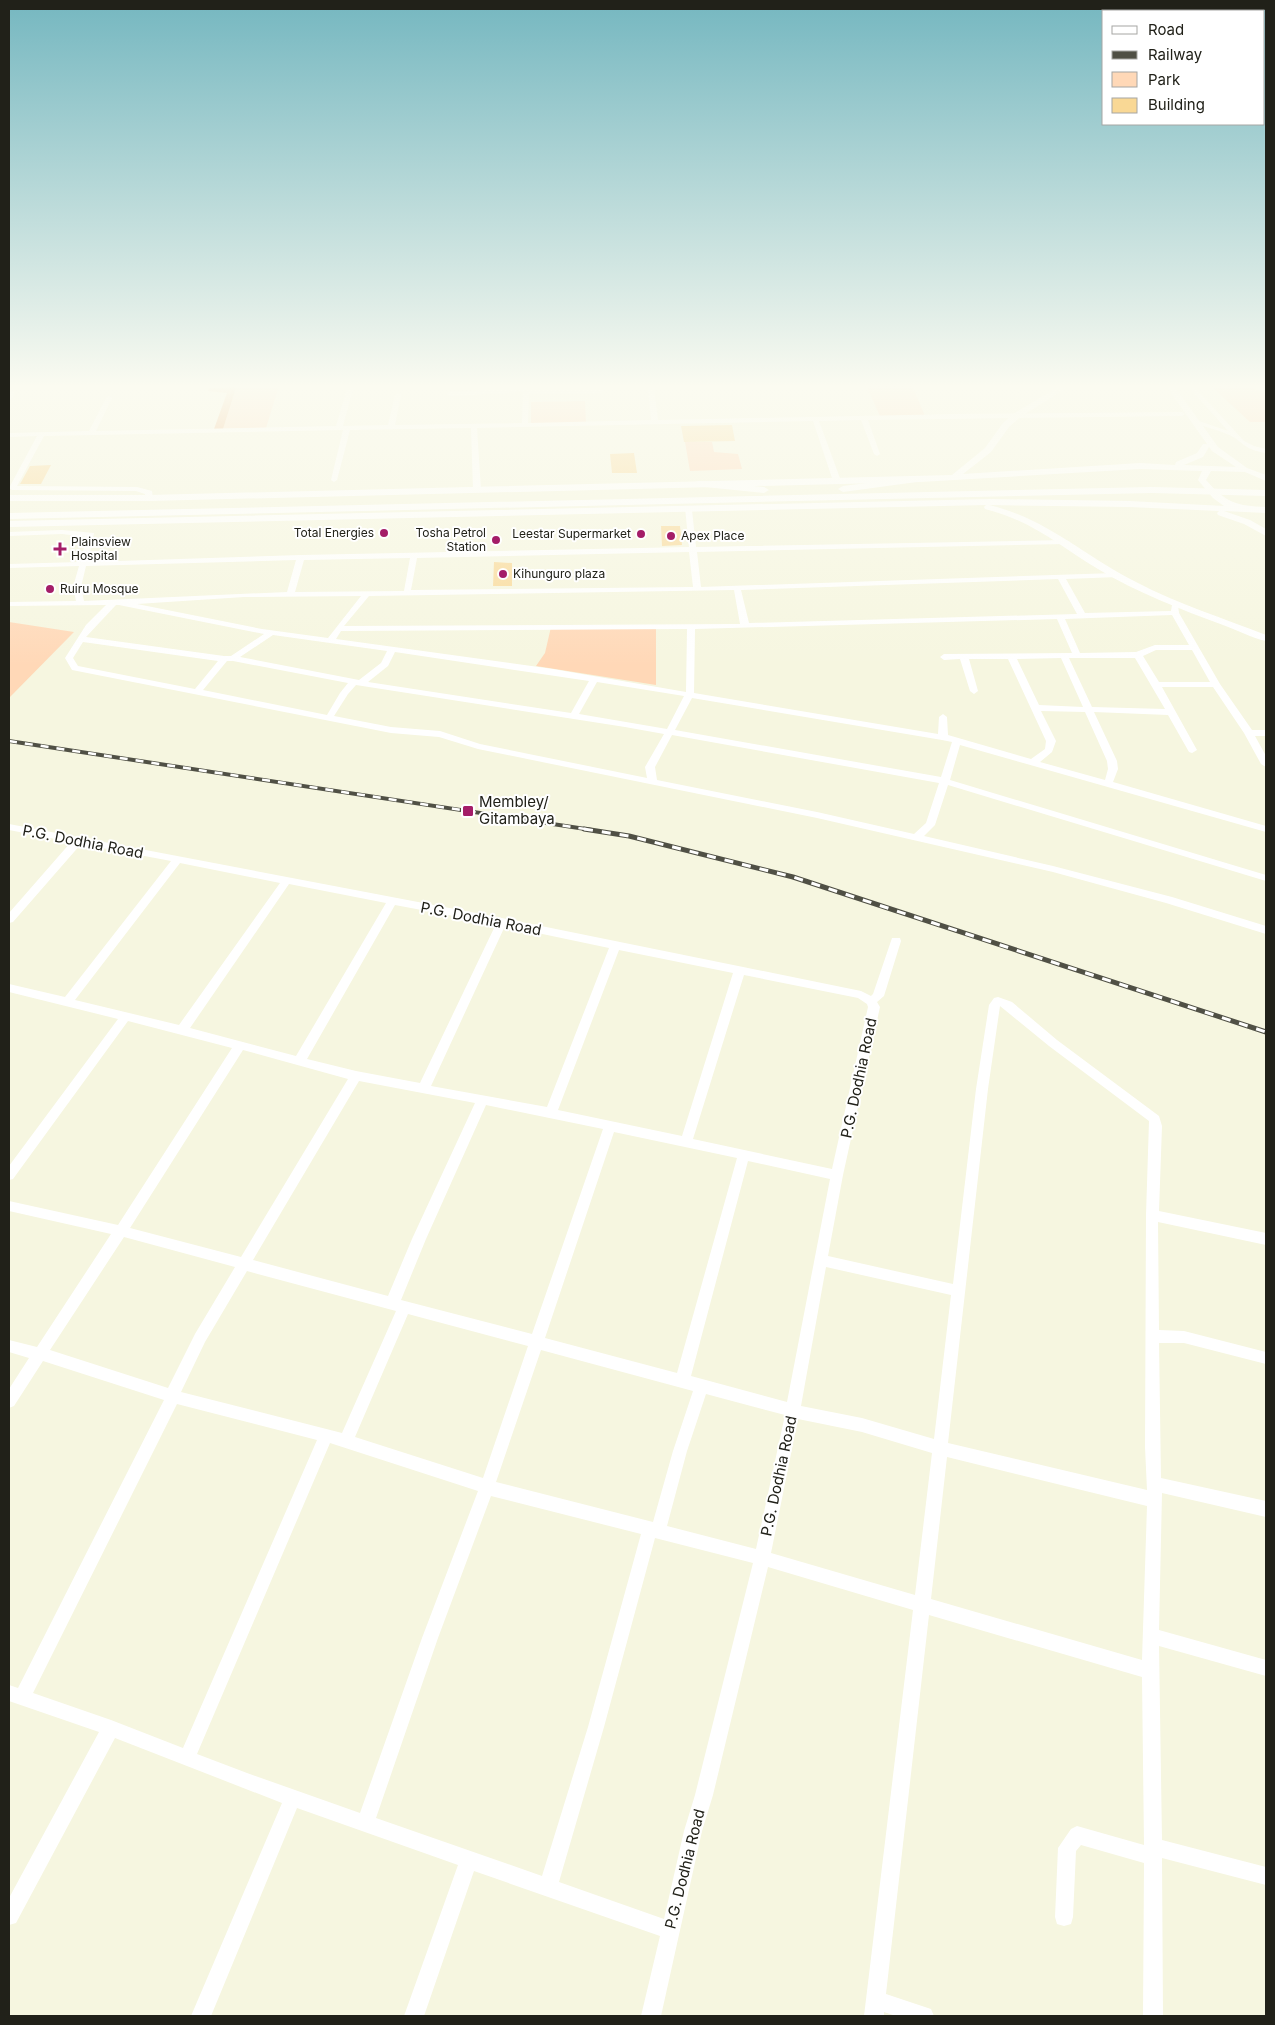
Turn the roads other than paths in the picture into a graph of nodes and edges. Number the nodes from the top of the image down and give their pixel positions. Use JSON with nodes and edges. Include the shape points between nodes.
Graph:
{"nodes":[{"id":1,"x":18,"y":478,"type":"edge"},
{"id":2,"x":476,"y":478,"type":"edge"},
{"id":3,"x":833,"y":478,"type":"edge"},
{"id":4,"x":946,"y":478,"type":"edge"},
{"id":5,"x":1202,"y":478,"type":"edge"},
{"id":6,"x":920,"y":479,"type":"joint"},
{"id":7,"x":699,"y":484,"type":"junction"},
{"id":8,"x":835,"y":485,"type":"junction"},
{"id":9,"x":1266,"y":487,"type":"edge"},
{"id":10,"x":16,"y":488,"type":"junction"},
{"id":11,"x":521,"y":489,"type":"junction"},
{"id":12,"x":477,"y":490,"type":"junction"},
{"id":13,"x":901,"y":492,"type":"junction"},
{"id":14,"x":1266,"y":493,"type":"edge"},
{"id":15,"x":772,"y":495,"type":"junction"},
{"id":16,"x":562,"y":496,"type":"junction"},
{"id":17,"x":9,"y":497,"type":"edge"},
{"id":18,"x":855,"y":497,"type":"junction"},
{"id":19,"x":149,"y":498,"type":"junction"},
{"id":20,"x":962,"y":503,"type":"junction"},
{"id":21,"x":915,"y":504,"type":"junction"},
{"id":22,"x":9,"y":507,"type":"edge"},
{"id":23,"x":1204,"y":507,"type":"junction"},
{"id":24,"x":705,"y":508,"type":"junction"},
{"id":25,"x":1239,"y":509,"type":"junction"},
{"id":26,"x":688,"y":510,"type":"junction"},
{"id":27,"x":1266,"y":510,"type":"edge"},
{"id":28,"x":9,"y":516,"type":"edge"},
{"id":29,"x":61,"y":523,"type":"junction"},
{"id":30,"x":9,"y":524,"type":"edge"},
{"id":31,"x":1266,"y":531,"type":"edge"},
{"id":32,"x":57,"y":532,"type":"junction"},
{"id":33,"x":9,"y":534,"type":"edge"},
{"id":34,"x":1066,"y":542,"type":"junction"},
{"id":35,"x":693,"y":551,"type":"junction"},
{"id":36,"x":414,"y":555,"type":"junction"},
{"id":37,"x":301,"y":558,"type":"junction"},
{"id":38,"x":84,"y":564,"type":"junction"},
{"id":39,"x":9,"y":566,"type":"edge"},
{"id":40,"x":1115,"y":576,"type":"junction"},
{"id":41,"x":1062,"y":579,"type":"junction"},
{"id":42,"x":738,"y":588,"type":"junction"},
{"id":43,"x":697,"y":589,"type":"junction"},
{"id":44,"x":407,"y":593,"type":"junction"},
{"id":45,"x":367,"y":594,"type":"junction"},
{"id":46,"x":290,"y":595,"type":"junction"},
{"id":47,"x":82,"y":603,"type":"junction"},
{"id":48,"x":118,"y":603,"type":"junction"},
{"id":49,"x":1175,"y":603,"type":"junction"},
{"id":50,"x":9,"y":604,"type":"edge"},
{"id":51,"x":148,"y":604,"type":"junction"},
{"id":52,"x":1175,"y":613,"type":"junction"},
{"id":53,"x":1082,"y":616,"type":"junction"},
{"id":54,"x":1060,"y":617,"type":"junction"},
{"id":55,"x":691,"y":625,"type":"junction"},
{"id":56,"x":745,"y":626,"type":"junction"},
{"id":57,"x":338,"y":629,"type":"junction"},
{"id":58,"x":272,"y":632,"type":"junction"},
{"id":59,"x":1266,"y":638,"type":"edge"},
{"id":60,"x":80,"y":639,"type":"junction"},
{"id":61,"x":331,"y":640,"type":"junction"},
{"id":62,"x":1194,"y":647,"type":"junction"},
{"id":63,"x":392,"y":650,"type":"junction"},
{"id":64,"x":1137,"y":655,"type":"junction"},
{"id":65,"x":1012,"y":656,"type":"junction"},
{"id":66,"x":1064,"y":656,"type":"junction"},
{"id":67,"x":1077,"y":656,"type":"junction"},
{"id":68,"x":944,"y":657,"type":"dead end"},
{"id":69,"x":964,"y":657,"type":"junction"},
{"id":70,"x":229,"y":659,"type":"junction"},
{"id":71,"x":594,"y":678,"type":"junction"},
{"id":72,"x":358,"y":683,"type":"junction"},
{"id":73,"x":1216,"y":684,"type":"junction"},
{"id":74,"x":1156,"y":686,"type":"junction"},
{"id":75,"x":974,"y":691,"type":"dead end"},
{"id":76,"x":197,"y":692,"type":"junction"},
{"id":77,"x":690,"y":694,"type":"junction"},
{"id":78,"x":1036,"y":708,"type":"junction"},
{"id":79,"x":1089,"y":710,"type":"junction"},
{"id":80,"x":1172,"y":712,"type":"junction"},
{"id":81,"x":574,"y":716,"type":"junction"},
{"id":82,"x":943,"y":717,"type":"dead end"},
{"id":83,"x":329,"y":718,"type":"junction"},
{"id":84,"x":669,"y":731,"type":"junction"},
{"id":85,"x":1249,"y":733,"type":"junction"},
{"id":86,"x":1266,"y":734,"type":"edge"},
{"id":87,"x":943,"y":737,"type":"junction"},
{"id":88,"x":957,"y":741,"type":"junction"},
{"id":89,"x":1192,"y":750,"type":"dead end"},
{"id":90,"x":1033,"y":762,"type":"junction"},
{"id":91,"x":1266,"y":764,"type":"edge"},
{"id":92,"x":944,"y":781,"type":"junction"},
{"id":93,"x":653,"y":782,"type":"junction"},
{"id":94,"x":1108,"y":784,"type":"junction"},
{"id":95,"x":9,"y":827,"type":"edge"},
{"id":96,"x":1266,"y":829,"type":"edge"},
{"id":97,"x":917,"y":837,"type":"junction"},
{"id":98,"x":79,"y":840,"type":"junction"},
{"id":99,"x":177,"y":860,"type":"junction"},
{"id":100,"x":1266,"y":878,"type":"edge"},
{"id":101,"x":286,"y":881,"type":"junction"},
{"id":102,"x":392,"y":902,"type":"junction"},
{"id":103,"x":9,"y":919,"type":"edge"},
{"id":104,"x":502,"y":922,"type":"junction"},
{"id":105,"x":1266,"y":930,"type":"edge"},
{"id":106,"x":896,"y":941,"type":"dead end"},
{"id":107,"x":615,"y":946,"type":"junction"},
{"id":108,"x":739,"y":972,"type":"junction"},
{"id":109,"x":10,"y":991,"type":"edge"},
{"id":110,"x":871,"y":1001,"type":"junction"},
{"id":111,"x":68,"y":1003,"type":"junction"},
{"id":112,"x":126,"y":1016,"type":"junction"},
{"id":113,"x":182,"y":1030,"type":"junction"},
{"id":114,"x":240,"y":1045,"type":"junction"},
{"id":115,"x":300,"y":1060,"type":"junction"},
{"id":116,"x":356,"y":1076,"type":"junction"},
{"id":117,"x":424,"y":1087,"type":"junction"},
{"id":118,"x":483,"y":1099,"type":"junction"},
{"id":119,"x":551,"y":1113,"type":"junction"},
{"id":120,"x":610,"y":1126,"type":"junction"},
{"id":121,"x":686,"y":1142,"type":"junction"},
{"id":122,"x":744,"y":1154,"type":"junction"},
{"id":123,"x":9,"y":1175,"type":"edge"},
{"id":124,"x":837,"y":1175,"type":"junction"},
{"id":125,"x":9,"y":1206,"type":"edge"},
{"id":126,"x":1152,"y":1215,"type":"junction"},
{"id":127,"x":121,"y":1231,"type":"junction"},
{"id":128,"x":1266,"y":1239,"type":"edge"},
{"id":129,"x":821,"y":1260,"type":"junction"},
{"id":130,"x":245,"y":1266,"type":"junction"},
{"id":131,"x":959,"y":1291,"type":"junction"},
{"id":132,"x":398,"y":1306,"type":"junction"},
{"id":133,"x":1153,"y":1336,"type":"junction"},
{"id":134,"x":536,"y":1343,"type":"junction"},
{"id":135,"x":9,"y":1346,"type":"edge"},
{"id":136,"x":40,"y":1354,"type":"junction"},
{"id":137,"x":1266,"y":1358,"type":"edge"},
{"id":138,"x":682,"y":1382,"type":"junction"},
{"id":139,"x":702,"y":1386,"type":"junction"},
{"id":140,"x":172,"y":1396,"type":"junction"},
{"id":141,"x":9,"y":1401,"type":"edge"},
{"id":142,"x":793,"y":1410,"type":"junction"},
{"id":143,"x":326,"y":1435,"type":"junction"},
{"id":144,"x":346,"y":1442,"type":"junction"},
{"id":145,"x":941,"y":1448,"type":"junction"},
{"id":146,"x":1154,"y":1484,"type":"junction"},
{"id":147,"x":487,"y":1487,"type":"junction"},
{"id":148,"x":1155,"y":1500,"type":"junction"},
{"id":149,"x":1266,"y":1509,"type":"edge"},
{"id":150,"x":654,"y":1530,"type":"junction"},
{"id":151,"x":762,"y":1558,"type":"junction"},
{"id":152,"x":921,"y":1604,"type":"junction"},
{"id":153,"x":1151,"y":1636,"type":"junction"},
{"id":154,"x":1266,"y":1668,"type":"edge"},
{"id":155,"x":1150,"y":1670,"type":"junction"},
{"id":156,"x":16,"y":1696,"type":"edge"},
{"id":157,"x":111,"y":1728,"type":"junction"},
{"id":158,"x":188,"y":1758,"type":"junction"},
{"id":159,"x":293,"y":1798,"type":"junction"},
{"id":160,"x":365,"y":1824,"type":"junction"},
{"id":161,"x":1153,"y":1852,"type":"junction"},
{"id":162,"x":468,"y":1860,"type":"junction"},
{"id":163,"x":1266,"y":1876,"type":"edge"},
{"id":164,"x":548,"y":1887,"type":"junction"},
{"id":165,"x":9,"y":1916,"type":"edge"},
{"id":166,"x":1064,"y":1917,"type":"dead end"},
{"id":167,"x":670,"y":1930,"type":"junction"},
{"id":168,"x":875,"y":2008,"type":"edge"},
{"id":169,"x":201,"y":2016,"type":"edge"},
{"id":170,"x":414,"y":2016,"type":"edge"},
{"id":171,"x":651,"y":2016,"type":"edge"},
{"id":172,"x":924,"y":2016,"type":"edge"},
{"id":173,"x":1153,"y":2016,"type":"edge"}],
"edges":[{"from":1,"to":10,"type":"street","via":[[12,488]]},
{"from":2,"to":12,"type":"street"},
{"from":3,"to":8,"type":"street"},
{"from":4,"to":6,"type":"main road"},
{"from":5,"to":25,"type":"main road","via":[[1221,502]]},
{"from":6,"to":8,"type":"highway"},
{"from":7,"to":8,"type":"main road"},
{"from":7,"to":11,"type":"main road"},
{"from":7,"to":15,"type":"highway"},
{"from":8,"to":13,"type":"highway"},
{"from":8,"to":15,"type":"highway"},
{"from":9,"to":13,"type":"highway","via":[[1182,484]]},
{"from":10,"to":17,"type":"street"},
{"from":10,"to":19,"type":"street","via":[[137,489],[146,491]]},
{"from":11,"to":12,"type":"main road"},
{"from":11,"to":16,"type":"main road"},
{"from":12,"to":19,"type":"main road"},
{"from":13,"to":14,"type":"highway","via":[[1152,490]]},
{"from":13,"to":18,"type":"highway"},
{"from":15,"to":16,"type":"highway"},
{"from":15,"to":18,"type":"highway"},
{"from":15,"to":24,"type":"highway"},
{"from":15,"to":28,"type":"highway"},
{"from":16,"to":22,"type":"highway"},
{"from":17,"to":19,"type":"main road"},
{"from":18,"to":21,"type":"highway"},
{"from":20,"to":21,"type":"main road"},
{"from":20,"to":23,"type":"main road"},
{"from":20,"to":34,"type":"main road","via":[[1023,517]]},
{"from":21,"to":24,"type":"main road"},
{"from":23,"to":25,"type":"main road"},
{"from":23,"to":31,"type":"main road"},
{"from":24,"to":26,"type":"main road"},
{"from":25,"to":27,"type":"main road"},
{"from":25,"to":31,"type":"main road"},
{"from":26,"to":29,"type":"main road"},
{"from":26,"to":35,"type":"street"},
{"from":29,"to":30,"type":"main road"},
{"from":29,"to":32,"type":"street"},
{"from":32,"to":33,"type":"street"},
{"from":32,"to":38,"type":"street","via":[[91,535]]},
{"from":34,"to":35,"type":"street"},
{"from":34,"to":40,"type":"main road"},
{"from":35,"to":36,"type":"street"},
{"from":35,"to":43,"type":"street"},
{"from":36,"to":37,"type":"street"},
{"from":36,"to":44,"type":"street"},
{"from":37,"to":38,"type":"street"},
{"from":37,"to":46,"type":"street"},
{"from":38,"to":39,"type":"street"},
{"from":38,"to":47,"type":"street","via":[[77,587]]},
{"from":40,"to":41,"type":"street"},
{"from":40,"to":49,"type":"main road"},
{"from":41,"to":42,"type":"street"},
{"from":41,"to":53,"type":"street"},
{"from":42,"to":43,"type":"street"},
{"from":42,"to":56,"type":"street"},
{"from":43,"to":44,"type":"street"},
{"from":44,"to":45,"type":"street"},
{"from":45,"to":46,"type":"street"},
{"from":45,"to":57,"type":"street"},
{"from":46,"to":51,"type":"street"},
{"from":47,"to":48,"type":"street"},
{"from":47,"to":50,"type":"street"},
{"from":48,"to":51,"type":"street"},
{"from":48,"to":60,"type":"street","via":[[89,626]]},
{"from":49,"to":52,"type":"street"},
{"from":49,"to":59,"type":"main road"},
{"from":51,"to":58,"type":"street"},
{"from":52,"to":53,"type":"street"},
{"from":52,"to":62,"type":"street"},
{"from":53,"to":54,"type":"street"},
{"from":54,"to":56,"type":"street"},
{"from":54,"to":67,"type":"street"},
{"from":55,"to":56,"type":"street"},
{"from":55,"to":57,"type":"street"},
{"from":55,"to":77,"type":"street"},
{"from":57,"to":61,"type":"street"},
{"from":58,"to":61,"type":"street"},
{"from":58,"to":70,"type":"street"},
{"from":60,"to":70,"type":"street"},
{"from":60,"to":76,"type":"street","via":[[70,658],[75,668]]},
{"from":61,"to":63,"type":"street"},
{"from":62,"to":64,"type":"street","via":[[1155,648]]},
{"from":62,"to":73,"type":"street"},
{"from":63,"to":71,"type":"street"},
{"from":63,"to":72,"type":"street","via":[[385,664]]},
{"from":64,"to":67,"type":"street"},
{"from":64,"to":74,"type":"street"},
{"from":65,"to":66,"type":"street"},
{"from":65,"to":69,"type":"street"},
{"from":65,"to":78,"type":"street"},
{"from":66,"to":67,"type":"street"},
{"from":66,"to":79,"type":"street"},
{"from":68,"to":69,"type":"street"},
{"from":69,"to":75,"type":"street"},
{"from":70,"to":72,"type":"street"},
{"from":70,"to":76,"type":"street"},
{"from":71,"to":77,"type":"street"},
{"from":71,"to":81,"type":"street"},
{"from":72,"to":81,"type":"street"},
{"from":72,"to":83,"type":"street","via":[[344,693]]},
{"from":73,"to":74,"type":"street"},
{"from":73,"to":85,"type":"street"},
{"from":74,"to":80,"type":"street"},
{"from":76,"to":83,"type":"street"},
{"from":77,"to":84,"type":"street"},
{"from":77,"to":87,"type":"street"},
{"from":78,"to":79,"type":"street"},
{"from":78,"to":90,"type":"street","via":[[1051,741],[1049,750]]},
{"from":79,"to":80,"type":"street"},
{"from":79,"to":94,"type":"street","via":[[1112,761]]},
{"from":80,"to":89,"type":"street"},
{"from":81,"to":84,"type":"street"},
{"from":82,"to":87,"type":"street"},
{"from":83,"to":93,"type":"street","via":[[391,730],[440,734],[478,746]]},
{"from":84,"to":92,"type":"street"},
{"from":84,"to":93,"type":"street","via":[[650,767]]},
{"from":85,"to":86,"type":"street"},
{"from":85,"to":91,"type":"street"},
{"from":87,"to":88,"type":"street"},
{"from":88,"to":90,"type":"street"},
{"from":88,"to":92,"type":"street"},
{"from":90,"to":94,"type":"street"},
{"from":92,"to":97,"type":"street","via":[[930,825]]},
{"from":92,"to":100,"type":"street"},
{"from":93,"to":97,"type":"street"},
{"from":94,"to":96,"type":"street"},
{"from":95,"to":98,"type":"street","name":"P.G. Dodhia Road"},
{"from":97,"to":105,"type":"street","via":[[1063,871]]},
{"from":98,"to":99,"type":"street","name":"P.G. Dodhia Road"},
{"from":98,"to":103,"type":"street"},
{"from":99,"to":101,"type":"street","name":"P.G. Dodhia Road"},
{"from":99,"to":111,"type":"street"},
{"from":101,"to":102,"type":"street","name":"P.G. Dodhia Road"},
{"from":101,"to":113,"type":"street"},
{"from":102,"to":104,"type":"street","name":"P.G. Dodhia Road"},
{"from":102,"to":115,"type":"street"},
{"from":104,"to":107,"type":"street","name":"P.G. Dodhia Road"},
{"from":104,"to":117,"type":"street"},
{"from":106,"to":110,"type":"street","via":[[878,996]]},
{"from":107,"to":108,"type":"street","name":"P.G. Dodhia Road"},
{"from":107,"to":119,"type":"street"},
{"from":108,"to":110,"type":"street","name":"P.G. Dodhia Road","via":[[861,995]]},
{"from":108,"to":121,"type":"street"},
{"from":109,"to":111,"type":"street"},
{"from":110,"to":124,"type":"street","name":"P.G. Dodhia Road","via":[[874,1007]]},
{"from":111,"to":112,"type":"street"},
{"from":112,"to":113,"type":"street"},
{"from":112,"to":123,"type":"street"},
{"from":113,"to":114,"type":"street"},
{"from":114,"to":115,"type":"street"},
{"from":114,"to":127,"type":"street"},
{"from":115,"to":116,"type":"street"},
{"from":116,"to":117,"type":"street"},
{"from":116,"to":130,"type":"street"},
{"from":117,"to":118,"type":"street"},
{"from":118,"to":119,"type":"street"},
{"from":118,"to":132,"type":"street","via":[[418,1239]]},
{"from":119,"to":120,"type":"street"},
{"from":120,"to":121,"type":"street"},
{"from":120,"to":134,"type":"street"},
{"from":121,"to":122,"type":"street"},
{"from":122,"to":124,"type":"street"},
{"from":122,"to":138,"type":"street"},
{"from":124,"to":129,"type":"street","name":"P.G. Dodhia Road"},
{"from":125,"to":127,"type":"street"},
{"from":126,"to":128,"type":"street"},
{"from":126,"to":131,"type":"street","via":[[1155,1119],[1053,1043],[1008,1004],[998,1001],[982,1088]]},
{"from":126,"to":133,"type":"street"},
{"from":127,"to":130,"type":"street"},
{"from":127,"to":136,"type":"street"},
{"from":129,"to":131,"type":"street"},
{"from":129,"to":142,"type":"street","name":"P.G. Dodhia Road"},
{"from":130,"to":132,"type":"street"},
{"from":130,"to":140,"type":"street","via":[[200,1338]]},
{"from":131,"to":145,"type":"street"},
{"from":132,"to":134,"type":"street"},
{"from":132,"to":144,"type":"street"},
{"from":133,"to":137,"type":"street","via":[[1184,1337]]},
{"from":133,"to":146,"type":"street"},
{"from":134,"to":138,"type":"street"},
{"from":134,"to":147,"type":"street"},
{"from":135,"to":136,"type":"street"},
{"from":136,"to":140,"type":"street"},
{"from":136,"to":141,"type":"street"},
{"from":138,"to":139,"type":"street"},
{"from":139,"to":142,"type":"street"},
{"from":139,"to":150,"type":"street"},
{"from":140,"to":143,"type":"street"},
{"from":140,"to":156,"type":"street"},
{"from":142,"to":145,"type":"street","via":[[862,1425]]},
{"from":142,"to":151,"type":"street","name":"P.G. Dodhia Road"},
{"from":143,"to":144,"type":"street"},
{"from":143,"to":158,"type":"street"},
{"from":144,"to":147,"type":"street"},
{"from":145,"to":148,"type":"street"},
{"from":145,"to":152,"type":"street"},
{"from":146,"to":148,"type":"street"},
{"from":146,"to":149,"type":"street"},
{"from":147,"to":150,"type":"street"},
{"from":147,"to":160,"type":"street"},
{"from":148,"to":153,"type":"street"},
{"from":150,"to":151,"type":"street"},
{"from":150,"to":164,"type":"street"},
{"from":151,"to":152,"type":"street"},
{"from":151,"to":167,"type":"street","name":"P.G. Dodhia Road"},
{"from":152,"to":155,"type":"street"},
{"from":152,"to":168,"type":"street"},
{"from":153,"to":154,"type":"street"},
{"from":153,"to":155,"type":"street"},
{"from":155,"to":161,"type":"street"},
{"from":156,"to":157,"type":"street"},
{"from":157,"to":158,"type":"street"},
{"from":157,"to":165,"type":"street"},
{"from":158,"to":159,"type":"street"},
{"from":159,"to":160,"type":"street"},
{"from":159,"to":169,"type":"street"},
{"from":160,"to":162,"type":"street"},
{"from":161,"to":163,"type":"street"},
{"from":161,"to":166,"type":"street","via":[[1077,1836],[1067,1848]]},
{"from":161,"to":173,"type":"street"},
{"from":162,"to":164,"type":"street"},
{"from":162,"to":170,"type":"street"},
{"from":164,"to":167,"type":"street"},
{"from":167,"to":171,"type":"street","name":"P.G. Dodhia Road"},
{"from":168,"to":172,"type":"street"}]}
